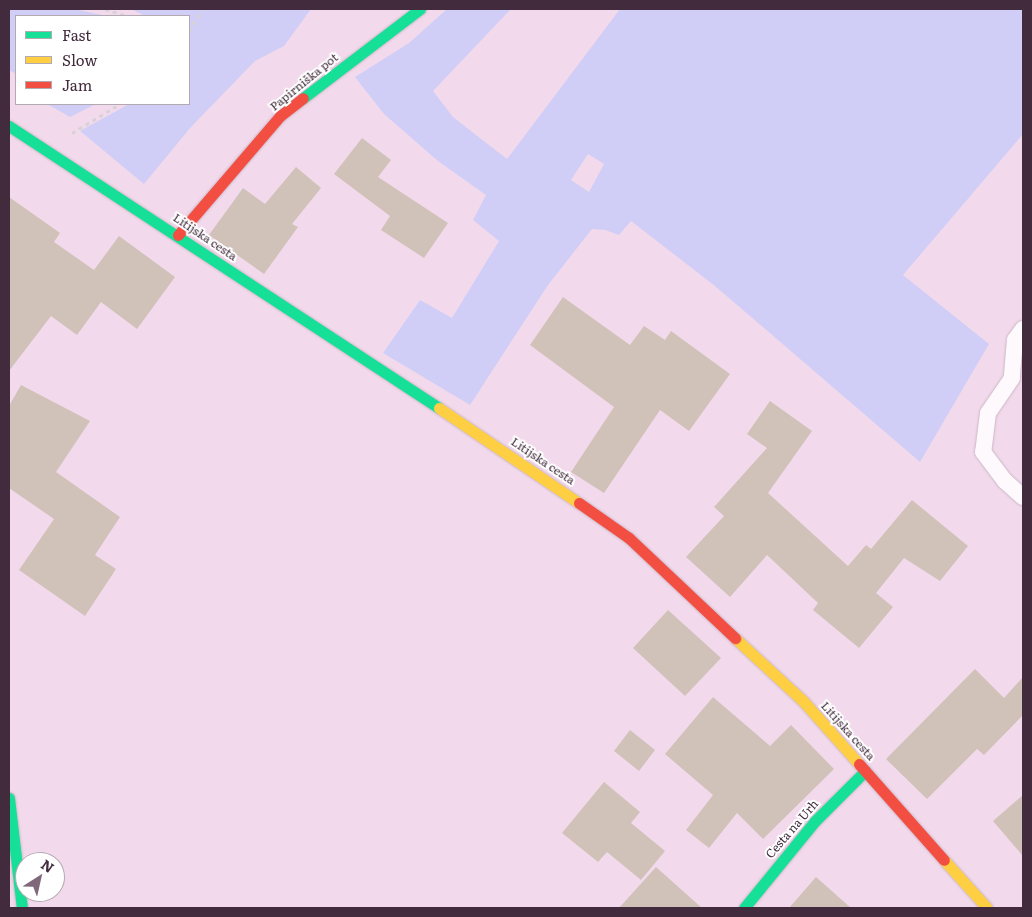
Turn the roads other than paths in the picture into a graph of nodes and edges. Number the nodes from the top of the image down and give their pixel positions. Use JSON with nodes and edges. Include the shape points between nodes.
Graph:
{"nodes":[{"id":1,"x":420,"y":9,"type":"edge"},
{"id":2,"x":9,"y":126,"type":"edge"},
{"id":3,"x":178,"y":235,"type":"junction"},
{"id":4,"x":1023,"y":329,"type":"edge"},
{"id":5,"x":1018,"y":376,"type":"edge"},
{"id":6,"x":1023,"y":497,"type":"edge"},
{"id":7,"x":865,"y":771,"type":"junction"},
{"id":8,"x":9,"y":798,"type":"edge"},
{"id":9,"x":22,"y":908,"type":"edge"},
{"id":10,"x":744,"y":908,"type":"edge"},
{"id":11,"x":987,"y":908,"type":"edge"}],
"edges":[{"from":1,"to":3,"type":"main road","name":"Papirniška pot","via":[[280,116]]},
{"from":2,"to":3,"type":"main road","name":"Litijska cesta"},
{"from":3,"to":7,"type":"main road","name":"Litijska cesta","via":[[353,354],[550,481],[629,538],[790,688]]},
{"from":4,"to":5,"type":"lane","via":[[1015,340]]},
{"from":5,"to":6,"type":"lane","via":[[988,413],[983,452],[1005,482]]},
{"from":7,"to":10,"type":"main road","name":"Cesta na Urh","via":[[815,821]]},
{"from":7,"to":11,"type":"main road","name":"Litijska cesta"},
{"from":8,"to":9,"type":"main road"}]}
